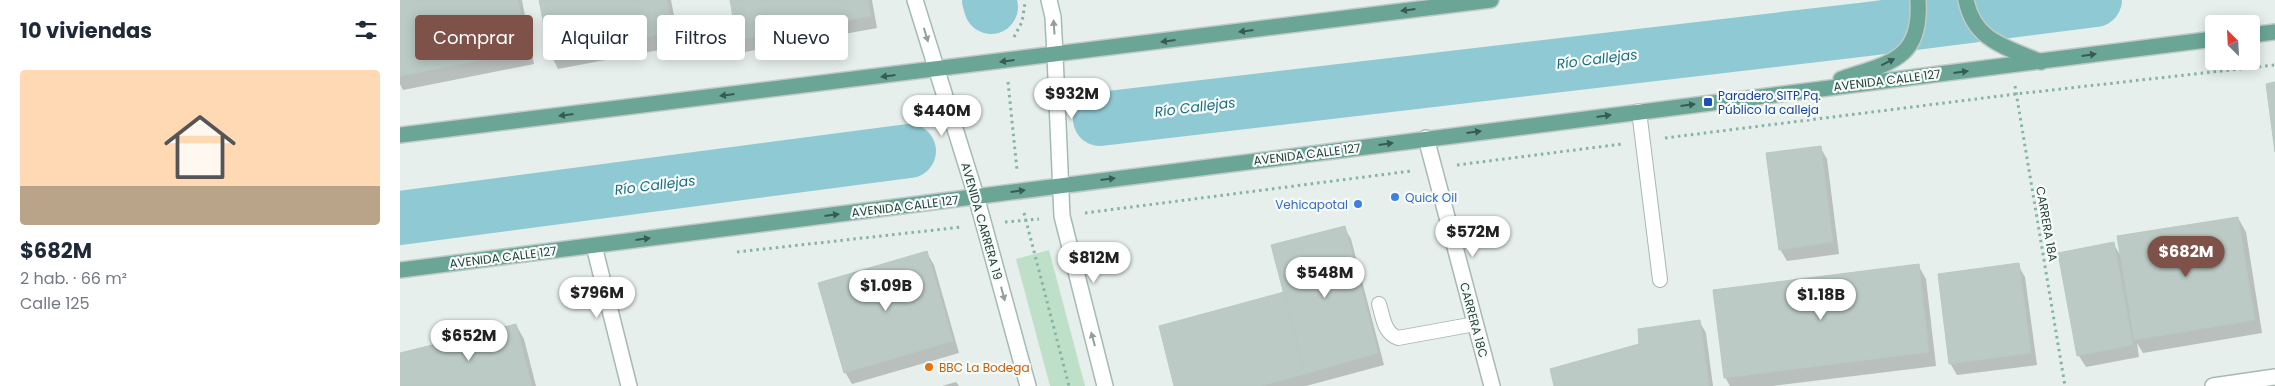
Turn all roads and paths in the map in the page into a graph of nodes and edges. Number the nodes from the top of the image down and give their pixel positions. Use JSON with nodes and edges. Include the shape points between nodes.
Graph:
{"nodes":[{"id":1,"x":915,"y":0,"type":"edge"},
{"id":2,"x":1049,"y":0,"type":"edge"},
{"id":3,"x":1491,"y":0,"type":"edge"},
{"id":4,"x":1918,"y":0,"type":"edge"},
{"id":5,"x":1966,"y":0,"type":"edge"},
{"id":6,"x":2275,"y":32,"type":"edge"},
{"id":7,"x":2260,"y":33,"type":"edge"},
{"id":8,"x":2205,"y":40,"type":"edge"},
{"id":9,"x":1055,"y":55,"type":"junction"},
{"id":10,"x":2041,"y":62,"type":"junction"},
{"id":11,"x":2275,"y":65,"type":"edge"},
{"id":12,"x":2011,"y":66,"type":"junction"},
{"id":13,"x":936,"y":70,"type":"junction"},
{"id":14,"x":1809,"y":90,"type":"junction"},
{"id":15,"x":2016,"y":94,"type":"junction"},
{"id":16,"x":1639,"y":111,"type":"junction"},
{"id":17,"x":400,"y":136,"type":"edge"},
{"id":18,"x":1426,"y":138,"type":"junction"},
{"id":19,"x":1643,"y":141,"type":"junction"},
{"id":20,"x":1434,"y":168,"type":"junction"},
{"id":21,"x":1059,"y":186,"type":"junction"},
{"id":22,"x":976,"y":196,"type":"junction"},
{"id":23,"x":1062,"y":216,"type":"junction"},
{"id":24,"x":985,"y":225,"type":"junction"},
{"id":25,"x":952,"y":228,"type":"dead end"},
{"id":26,"x":594,"y":246,"type":"junction"},
{"id":27,"x":400,"y":270,"type":"edge"},
{"id":28,"x":1660,"y":280,"type":"dead end"},
{"id":29,"x":1379,"y":304,"type":"dead end"},
{"id":30,"x":1475,"y":324,"type":"junction"},
{"id":31,"x":2275,"y":377,"type":"edge"},
{"id":32,"x":629,"y":386,"type":"edge"},
{"id":33,"x":1028,"y":386,"type":"edge"},
{"id":34,"x":1106,"y":386,"type":"edge"},
{"id":35,"x":1492,"y":386,"type":"edge"},
{"id":36,"x":2065,"y":386,"type":"edge"},
{"id":37,"x":2213,"y":386,"type":"edge"}],
"edges":[{"from":1,"to":13,"type":"main road","name":"AVENIDA CARRERA 19","one_way":true},
{"from":9,"to":2,"type":"main road","one_way":true},
{"from":3,"to":9,"type":"main road","one_way":true},
{"from":14,"to":4,"type":"main road","one_way":true,"via":[[1884,65],[1901,56],[1912,45],[1920,22]]},
{"from":5,"to":10,"type":"main road","via":[[1970,17],[1989,40]]},
{"from":6,"to":7,"type":"main road"},
{"from":10,"to":8,"type":"main road","name":"AVENIDA CALLE 127","one_way":true},
{"from":9,"to":13,"type":"main road","one_way":true},
{"from":9,"to":21,"type":"main road"},
{"from":10,"to":12,"type":"main road","name":"AVENIDA CALLE 127"},
{"from":11,"to":15,"type":"path"},
{"from":14,"to":12,"type":"main road","name":"AVENIDA CALLE 127","one_way":true},
{"from":12,"to":15,"type":"path","name":"CARRERA 18A"},
{"from":13,"to":17,"type":"main road","one_way":true},
{"from":13,"to":22,"type":"main road","name":"AVENIDA CARRERA 19"},
{"from":16,"to":14,"type":"main road","name":"AVENIDA CALLE 127","one_way":true},
{"from":15,"to":19,"type":"path"},
{"from":15,"to":36,"type":"path","name":"CARRERA 18A"},
{"from":18,"to":16,"type":"main road","name":"AVENIDA CALLE 127","one_way":true},
{"from":16,"to":19,"type":"lane"},
{"from":18,"to":20,"type":"main road","name":"CARRERA 18C"},
{"from":21,"to":18,"type":"main road","name":"AVENIDA CALLE 127","one_way":true},
{"from":19,"to":20,"type":"path"},
{"from":19,"to":28,"type":"lane"},
{"from":20,"to":23,"type":"path"},
{"from":20,"to":30,"type":"main road","name":"CARRERA 18C"},
{"from":22,"to":21,"type":"main road","name":"AVENIDA CALLE 127","one_way":true},
{"from":21,"to":23,"type":"main road"},
{"from":22,"to":24,"type":"main road","name":"AVENIDA CARRERA 19"},
{"from":26,"to":22,"type":"main road","name":"AVENIDA CALLE 127","one_way":true},
{"from":23,"to":24,"type":"path"},
{"from":34,"to":23,"type":"main road","one_way":true},
{"from":24,"to":25,"type":"path"},
{"from":24,"to":33,"type":"main road","name":"AVENIDA CARRERA 19","one_way":true},
{"from":26,"to":27,"type":"main road","name":"AVENIDA CALLE 127"},
{"from":26,"to":32,"type":"main road"},
{"from":29,"to":30,"type":"lane","via":[[1387,330],[1398,338]]},
{"from":30,"to":35,"type":"main road","name":"CARRERA 18C"},
{"from":31,"to":37,"type":"main road"}]}
